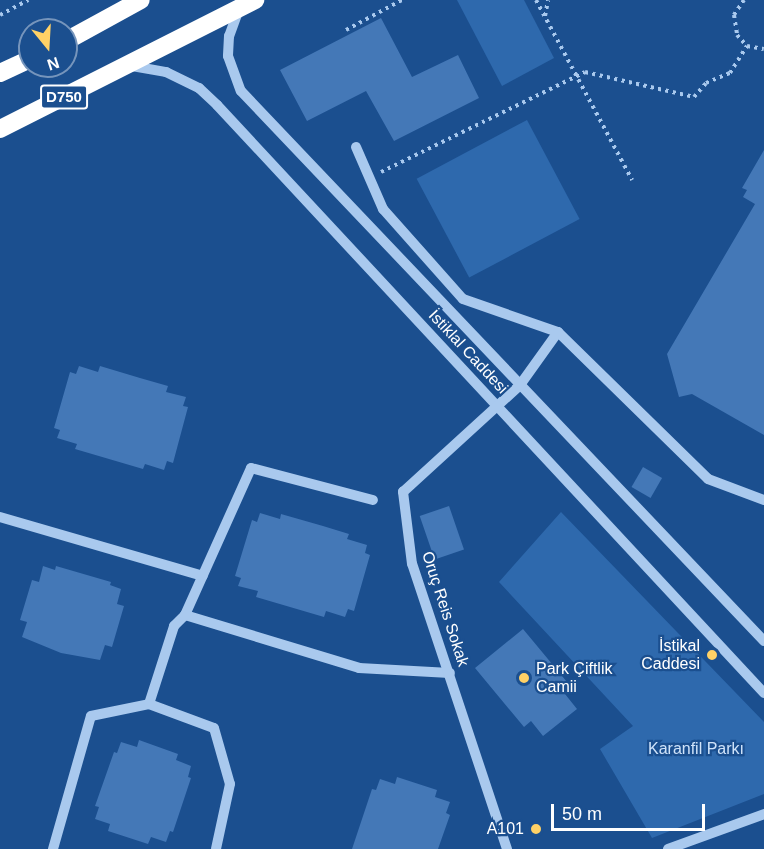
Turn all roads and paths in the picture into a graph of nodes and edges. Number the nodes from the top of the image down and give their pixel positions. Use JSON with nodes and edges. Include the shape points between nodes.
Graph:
{"nodes":[{"id":1,"x":28,"y":0,"type":"edge"},
{"id":2,"x":141,"y":0,"type":"edge"},
{"id":3,"x":402,"y":0,"type":"edge"},
{"id":4,"x":536,"y":0,"type":"edge"},
{"id":5,"x":548,"y":0,"type":"edge"},
{"id":6,"x":744,"y":0,"type":"edge"},
{"id":7,"x":247,"y":4,"type":"edge"},
{"id":8,"x":0,"y":15,"type":"edge"},
{"id":9,"x":545,"y":17,"type":"junction"},
{"id":10,"x":346,"y":30,"type":"dead end"},
{"id":11,"x":78,"y":34,"type":"edge"},
{"id":12,"x":747,"y":46,"type":"junction"},
{"id":13,"x":764,"y":48,"type":"edge"},
{"id":14,"x":18,"y":65,"type":"edge"},
{"id":15,"x":128,"y":66,"type":"junction"},
{"id":16,"x":0,"y":74,"type":"edge"},
{"id":17,"x":576,"y":75,"type":"junction"},
{"id":18,"x":0,"y":129,"type":"edge"},
{"id":19,"x":357,"y":147,"type":"dead end"},
{"id":20,"x":369,"y":178,"type":"junction"},
{"id":21,"x":632,"y":180,"type":"dead end"},
{"id":22,"x":558,"y":332,"type":"junction"},
{"id":23,"x":520,"y":385,"type":"junction"},
{"id":24,"x":496,"y":404,"type":"junction"},
{"id":25,"x":373,"y":500,"type":"dead end"},
{"id":26,"x":764,"y":501,"type":"edge"},
{"id":27,"x":0,"y":518,"type":"edge"},
{"id":28,"x":203,"y":576,"type":"junction"},
{"id":29,"x":185,"y":615,"type":"junction"},
{"id":30,"x":764,"y":641,"type":"edge"},
{"id":31,"x":450,"y":673,"type":"junction"},
{"id":32,"x":764,"y":693,"type":"edge"},
{"id":33,"x":149,"y":704,"type":"junction"},
{"id":34,"x":764,"y":814,"type":"edge"},
{"id":35,"x":53,"y":849,"type":"edge"},
{"id":36,"x":216,"y":849,"type":"edge"},
{"id":37,"x":507,"y":849,"type":"edge"},
{"id":38,"x":668,"y":849,"type":"edge"}],
"edges":[{"from":1,"to":8,"type":"path"},
{"from":2,"to":11,"type":"highway"},
{"from":3,"to":10,"type":"path"},
{"from":4,"to":9,"type":"path"},
{"from":5,"to":9,"type":"path"},
{"from":6,"to":12,"type":"path","via":[[733,22],[737,36]]},
{"from":7,"to":15,"type":"highway","number":"D750"},
{"from":7,"to":23,"type":"street","name":"İstiklal Caddesi","via":[[229,36],[228,56],[240,91]]},
{"from":9,"to":17,"type":"path"},
{"from":12,"to":13,"type":"path"},
{"from":12,"to":17,"type":"path","via":[[730,73],[706,83],[694,97],[585,72]]},
{"from":14,"to":16,"type":"highway"},
{"from":15,"to":18,"type":"highway","number":"D750"},
{"from":15,"to":24,"type":"street","name":"İstiklal Caddesi","via":[[159,69],[199,88]]},
{"from":17,"to":20,"type":"path"},
{"from":17,"to":21,"type":"path"},
{"from":19,"to":20,"type":"street"},
{"from":20,"to":22,"type":"street","via":[[383,208],[463,299]]},
{"from":22,"to":23,"type":"street","name":"Oruç Reis Sokak"},
{"from":22,"to":26,"type":"street","via":[[708,479]]},
{"from":23,"to":24,"type":"street","name":"Oruç Reis Sokak"},
{"from":23,"to":30,"type":"street","name":"İstiklal Caddesi"},
{"from":24,"to":31,"type":"street","name":"Oruç Reis Sokak","via":[[403,492],[412,564]]},
{"from":24,"to":32,"type":"street","name":"İstiklal Caddesi"},
{"from":25,"to":28,"type":"street","via":[[251,468]]},
{"from":27,"to":28,"type":"street"},
{"from":28,"to":29,"type":"street"},
{"from":29,"to":31,"type":"street","via":[[359,668]]},
{"from":29,"to":33,"type":"street","via":[[174,626]]},
{"from":31,"to":37,"type":"street","name":"Oruç Reis Sokak"},
{"from":33,"to":35,"type":"street","via":[[91,716]]},
{"from":33,"to":36,"type":"street","via":[[214,728],[230,784]]},
{"from":34,"to":38,"type":"street"}]}
